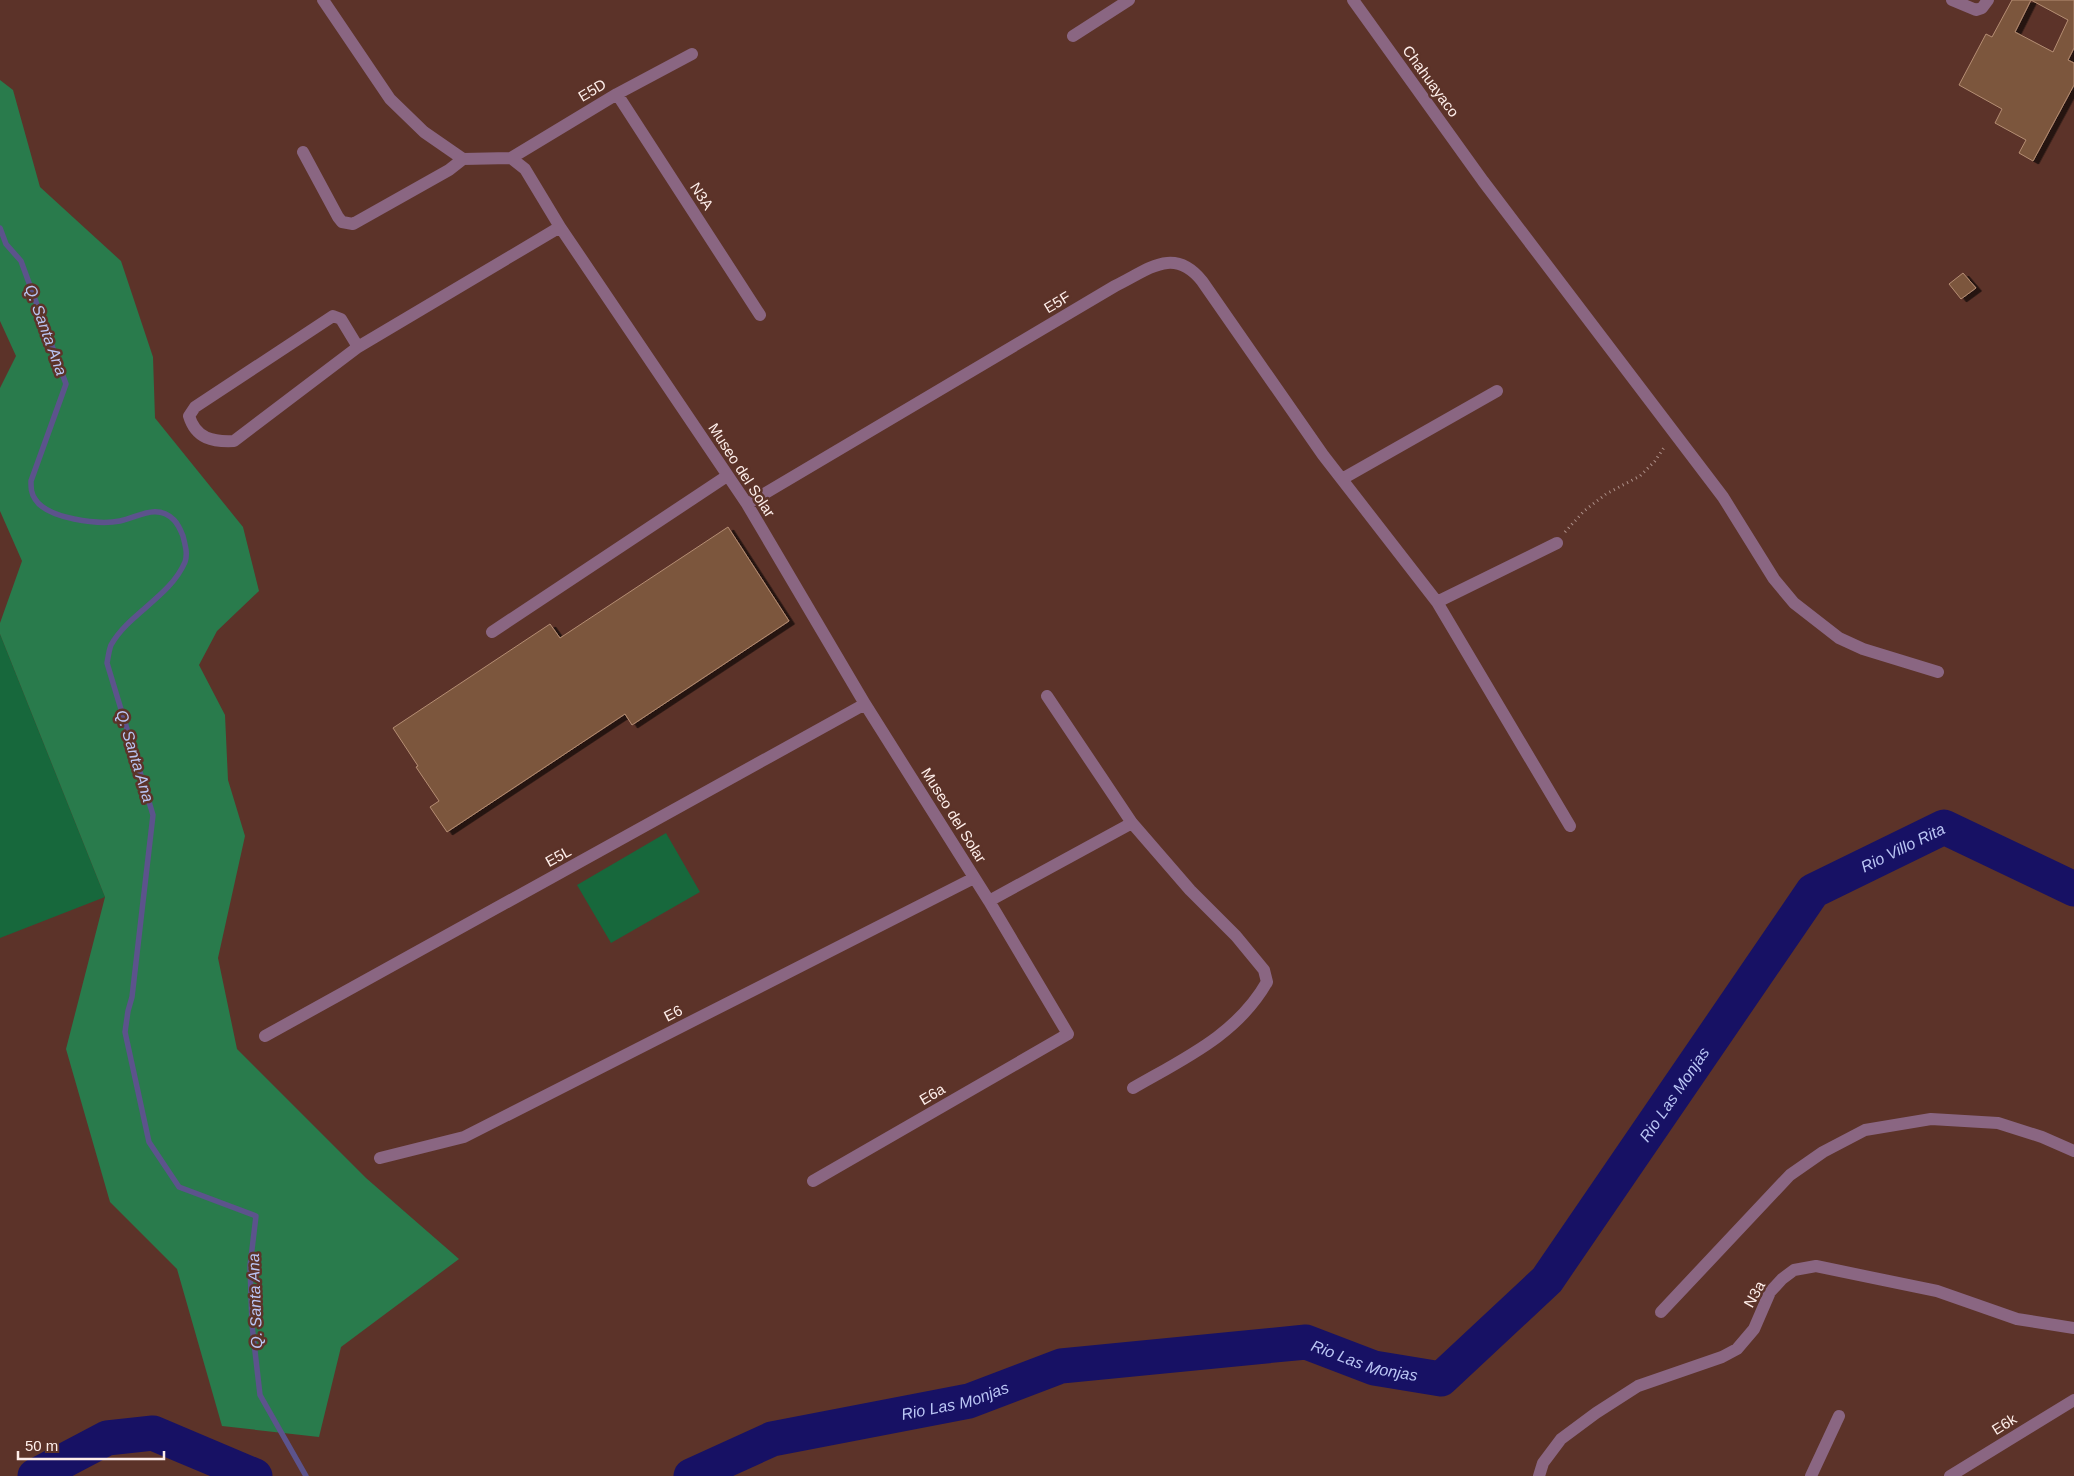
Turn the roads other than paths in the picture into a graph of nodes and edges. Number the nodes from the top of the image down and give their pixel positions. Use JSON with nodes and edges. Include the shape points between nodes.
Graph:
{"nodes":[{"id":1,"x":323,"y":0,"type":"edge"},
{"id":2,"x":1129,"y":0,"type":"edge"},
{"id":3,"x":1352,"y":0,"type":"edge"},
{"id":4,"x":1952,"y":0,"type":"edge"},
{"id":5,"x":1988,"y":0,"type":"edge"},
{"id":6,"x":1073,"y":36,"type":"dead end"},
{"id":7,"x":692,"y":54,"type":"dead end"},
{"id":8,"x":617,"y":94,"type":"junction"},
{"id":9,"x":303,"y":152,"type":"dead end"},
{"id":10,"x":511,"y":158,"type":"junction"},
{"id":11,"x":463,"y":160,"type":"junction"},
{"id":12,"x":560,"y":226,"type":"junction"},
{"id":13,"x":760,"y":315,"type":"dead end"},
{"id":14,"x":358,"y":347,"type":"junction"},
{"id":15,"x":1497,"y":390,"type":"dead end"},
{"id":16,"x":727,"y":476,"type":"junction"},
{"id":17,"x":1342,"y":479,"type":"junction"},
{"id":18,"x":746,"y":504,"type":"junction"},
{"id":19,"x":1558,"y":543,"type":"road end"},
{"id":20,"x":1437,"y":602,"type":"junction"},
{"id":21,"x":492,"y":632,"type":"dead end"},
{"id":22,"x":1938,"y":672,"type":"dead end"},
{"id":23,"x":1047,"y":696,"type":"dead end"},
{"id":24,"x":866,"y":704,"type":"junction"},
{"id":25,"x":1132,"y":823,"type":"junction"},
{"id":26,"x":1570,"y":826,"type":"dead end"},
{"id":27,"x":974,"y":878,"type":"junction"},
{"id":28,"x":989,"y":901,"type":"junction"},
{"id":29,"x":1068,"y":1034,"type":"joint"},
{"id":30,"x":265,"y":1036,"type":"dead end"},
{"id":31,"x":1133,"y":1088,"type":"dead end"},
{"id":32,"x":2074,"y":1151,"type":"edge"},
{"id":33,"x":380,"y":1158,"type":"dead end"},
{"id":34,"x":813,"y":1181,"type":"dead end"},
{"id":35,"x":1660,"y":1312,"type":"dead end"},
{"id":36,"x":2074,"y":1328,"type":"edge"},
{"id":37,"x":2074,"y":1400,"type":"edge"},
{"id":38,"x":1839,"y":1416,"type":"dead end"},
{"id":39,"x":1539,"y":1476,"type":"edge"},
{"id":40,"x":1810,"y":1476,"type":"edge"},
{"id":41,"x":1950,"y":1476,"type":"edge"}],
"edges":[{"from":1,"to":11,"type":"street","via":[[390,99],[424,132]]},
{"from":2,"to":6,"type":"street"},
{"from":3,"to":22,"type":"street","name":"Chahuayaco","via":[[1483,181],[1723,497],[1774,579],[1794,603],[1839,638],[1863,649]]},
{"from":4,"to":5,"type":"street","via":[[1976,10]]},
{"from":7,"to":8,"type":"street","name":"E5D"},
{"from":8,"to":10,"type":"street","name":"E5D"},
{"from":8,"to":13,"type":"street","name":"N3A"},
{"from":9,"to":11,"type":"street","via":[[338,217],[342,222],[353,224]]},
{"from":10,"to":11,"type":"street"},
{"from":10,"to":12,"type":"street","name":"Museo del Solar","via":[[525,169]]},
{"from":12,"to":14,"type":"street"},
{"from":12,"to":16,"type":"street","name":"Museo del Solar"},
{"from":14,"to":14,"type":"street","via":[[341,319],[333,316],[195,407],[189,416],[192,425],[203,436],[216,442],[234,441]]},
{"from":15,"to":17,"type":"street"},
{"from":16,"to":18,"type":"street","name":"Museo del Solar"},
{"from":16,"to":21,"type":"street"},
{"from":17,"to":18,"type":"street","name":"E5F","via":[[1195,272],[1173,262],[1161,262],[1114,286]]},
{"from":17,"to":20,"type":"street","name":"E5F"},
{"from":18,"to":24,"type":"street","name":"Museo del Solar"},
{"from":19,"to":20,"type":"street"},
{"from":20,"to":26,"type":"street","name":"E5F"},
{"from":23,"to":25,"type":"street"},
{"from":24,"to":27,"type":"street","name":"Museo del Solar"},
{"from":24,"to":30,"type":"street","name":"E5L"},
{"from":25,"to":28,"type":"street"},
{"from":25,"to":31,"type":"street","via":[[1190,890],[1236,936],[1264,970],[1267,982],[1239,1019],[1210,1044]]},
{"from":27,"to":28,"type":"street","name":"Museo del Solar"},
{"from":27,"to":33,"type":"street","name":"E6","via":[[464,1137]]},
{"from":28,"to":29,"type":"street","name":"Museo del Solar"},
{"from":29,"to":34,"type":"street","name":"E6a"},
{"from":32,"to":35,"type":"street","via":[[1998,1122],[1931,1119],[1865,1130],[1823,1152],[1790,1175]]},
{"from":36,"to":39,"type":"street","name":"N3a","via":[[2017,1319],[1937,1291],[1816,1266],[1794,1270],[1770,1292],[1754,1329],[1737,1349],[1638,1386],[1561,1439],[1543,1463]]},
{"from":37,"to":41,"type":"street","name":"E6k"},
{"from":38,"to":40,"type":"street"}]}
